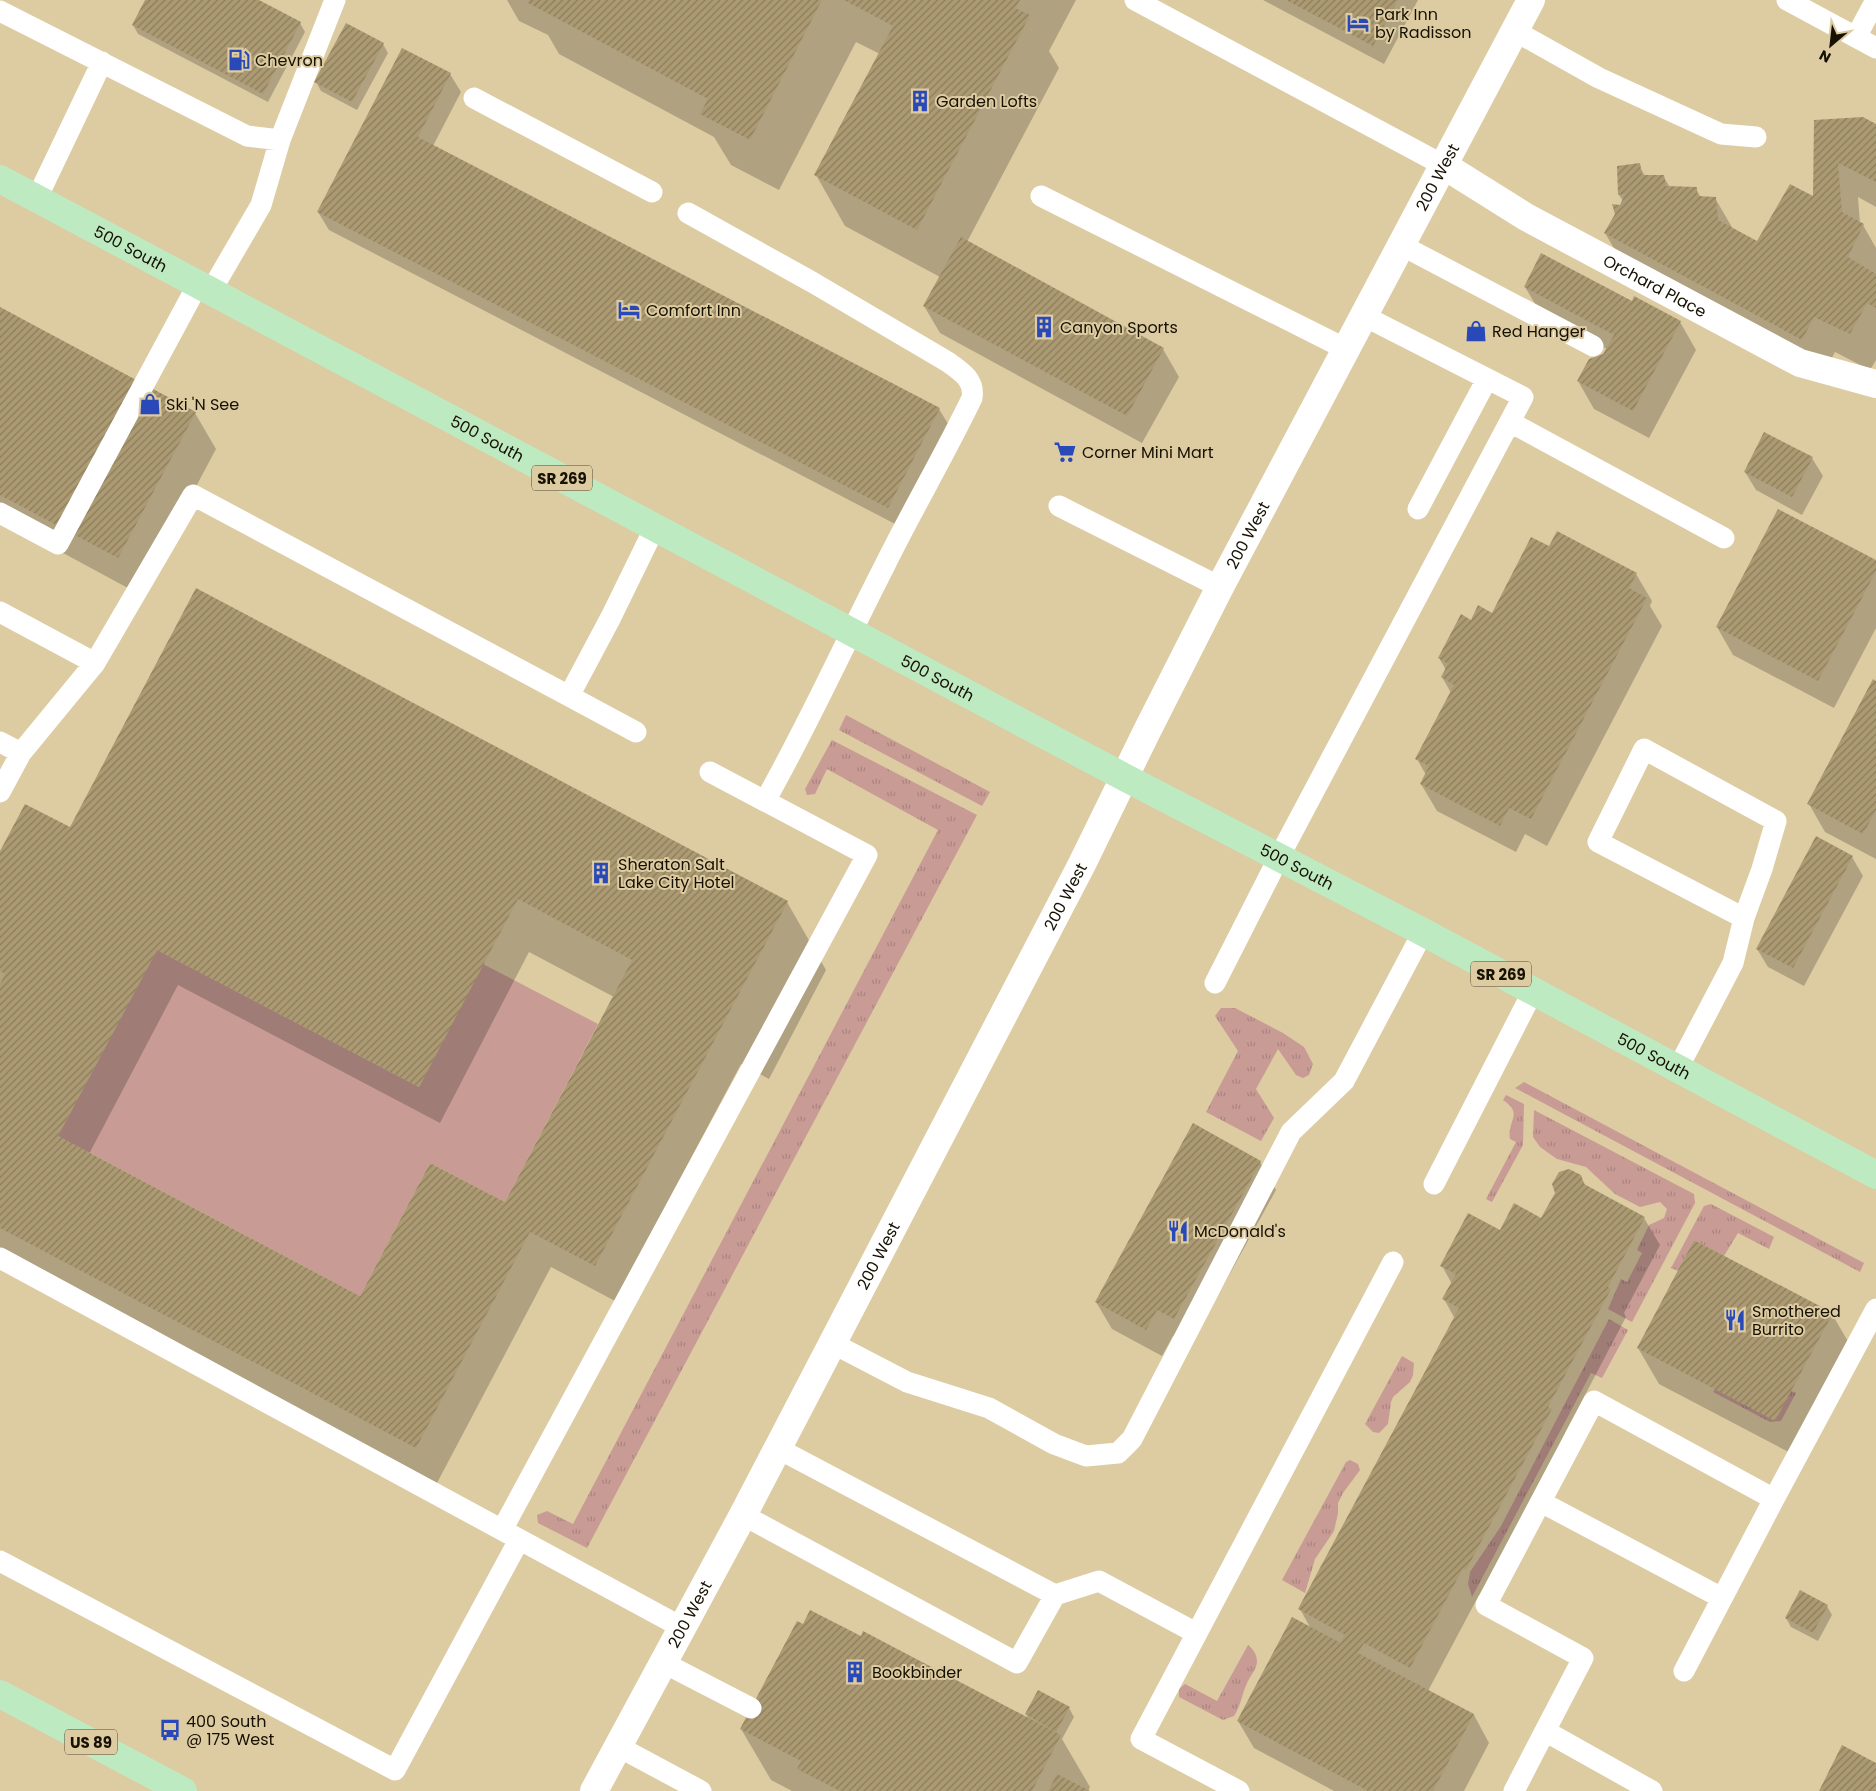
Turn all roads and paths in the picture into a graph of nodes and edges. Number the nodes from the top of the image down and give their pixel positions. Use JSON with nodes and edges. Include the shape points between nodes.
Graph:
{"nodes":[{"id":1,"x":335,"y":0,"type":"edge"},
{"id":2,"x":1135,"y":0,"type":"edge"},
{"id":3,"x":1531,"y":0,"type":"edge"},
{"id":4,"x":1787,"y":0,"type":"edge"},
{"id":5,"x":1875,"y":2,"type":"edge"},
{"id":6,"x":0,"y":11,"type":"edge"},
{"id":7,"x":1515,"y":30,"type":"junction"},
{"id":8,"x":1856,"y":37,"type":"junction"},
{"id":9,"x":1876,"y":48,"type":"edge"},
{"id":10,"x":102,"y":62,"type":"junction"},
{"id":11,"x":474,"y":98,"type":"dead end"},
{"id":12,"x":1756,"y":137,"type":"dead end"},
{"id":13,"x":280,"y":140,"type":"junction"},
{"id":14,"x":1444,"y":164,"type":"junction"},
{"id":15,"x":0,"y":178,"type":"edge"},
{"id":16,"x":652,"y":192,"type":"dead end"},
{"id":17,"x":1041,"y":196,"type":"dead end"},
{"id":18,"x":37,"y":198,"type":"junction"},
{"id":19,"x":688,"y":213,"type":"dead end"},
{"id":20,"x":1401,"y":245,"type":"junction"},
{"id":21,"x":204,"y":287,"type":"junction"},
{"id":22,"x":1364,"y":316,"type":"junction"},
{"id":23,"x":1593,"y":346,"type":"dead end"},
{"id":24,"x":1346,"y":350,"type":"junction"},
{"id":25,"x":1487,"y":379,"type":"junction"},
{"id":26,"x":1876,"y":384,"type":"edge"},
{"id":27,"x":1510,"y":422,"type":"junction"},
{"id":28,"x":1059,"y":506,"type":"dead end"},
{"id":29,"x":1418,"y":509,"type":"dead end"},
{"id":30,"x":0,"y":514,"type":"edge"},
{"id":31,"x":655,"y":527,"type":"junction"},
{"id":32,"x":1724,"y":538,"type":"dead end"},
{"id":33,"x":1220,"y":587,"type":"junction"},
{"id":34,"x":0,"y":612,"type":"edge"},
{"id":35,"x":851,"y":631,"type":"junction"},
{"id":36,"x":95,"y":663,"type":"junction"},
{"id":37,"x":569,"y":696,"type":"junction"},
{"id":38,"x":636,"y":732,"type":"dead end"},
{"id":39,"x":0,"y":742,"type":"edge"},
{"id":40,"x":22,"y":753,"type":"junction"},
{"id":41,"x":710,"y":772,"type":"dead end"},
{"id":42,"x":1124,"y":777,"type":"junction"},
{"id":43,"x":0,"y":792,"type":"edge"},
{"id":44,"x":765,"y":801,"type":"junction"},
{"id":45,"x":1279,"y":857,"type":"junction"},
{"id":46,"x":1744,"y":918,"type":"junction"},
{"id":47,"x":1423,"y":932,"type":"junction"},
{"id":48,"x":1215,"y":983,"type":"dead end"},
{"id":49,"x":1533,"y":990,"type":"junction"},
{"id":50,"x":1678,"y":1068,"type":"junction"},
{"id":51,"x":1876,"y":1175,"type":"edge"},
{"id":52,"x":1434,"y":1184,"type":"dead end"},
{"id":53,"x":0,"y":1258,"type":"edge"},
{"id":54,"x":1393,"y":1262,"type":"dead end"},
{"id":55,"x":1876,"y":1309,"type":"edge"},
{"id":56,"x":832,"y":1343,"type":"junction"},
{"id":57,"x":777,"y":1448,"type":"junction"},
{"id":58,"x":1774,"y":1500,"type":"junction"},
{"id":59,"x":1541,"y":1502,"type":"junction"},
{"id":60,"x":743,"y":1514,"type":"junction"},
{"id":61,"x":511,"y":1535,"type":"junction"},
{"id":62,"x":0,"y":1561,"type":"edge"},
{"id":63,"x":1055,"y":1595,"type":"junction"},
{"id":64,"x":1722,"y":1598,"type":"junction"},
{"id":65,"x":683,"y":1628,"type":"junction"},
{"id":66,"x":1196,"y":1633,"type":"junction"},
{"id":67,"x":664,"y":1663,"type":"junction"},
{"id":68,"x":1684,"y":1670,"type":"dead end"},
{"id":69,"x":0,"y":1694,"type":"edge"},
{"id":70,"x":751,"y":1708,"type":"dead end"},
{"id":71,"x":1545,"y":1731,"type":"junction"},
{"id":72,"x":619,"y":1747,"type":"junction"},
{"id":73,"x":1650,"y":1790,"type":"edge"},
{"id":74,"x":183,"y":1791,"type":"edge"},
{"id":75,"x":594,"y":1791,"type":"edge"},
{"id":76,"x":701,"y":1791,"type":"edge"},
{"id":77,"x":1240,"y":1791,"type":"edge"},
{"id":78,"x":1514,"y":1791,"type":"edge"}],
"edges":[{"from":1,"to":13,"type":"lane"},
{"from":2,"to":14,"type":"lane"},
{"from":3,"to":7,"type":"street","name":"200 West"},
{"from":4,"to":8,"type":"lane"},
{"from":5,"to":8,"type":"lane"},
{"from":6,"to":10,"type":"lane"},
{"from":7,"to":12,"type":"lane","via":[[1600,78],[1721,134]]},
{"from":7,"to":14,"type":"street","name":"200 West"},
{"from":8,"to":9,"type":"lane"},
{"from":10,"to":13,"type":"lane","via":[[247,136]]},
{"from":10,"to":18,"type":"lane"},
{"from":11,"to":16,"type":"lane"},
{"from":13,"to":21,"type":"lane","via":[[261,205]]},
{"from":14,"to":20,"type":"street","name":"200 West"},
{"from":14,"to":26,"type":"street","name":"Orchard Place","via":[[1526,217],[1800,363]]},
{"from":15,"to":18,"type":"main road","name":"500 South","number":"SR 269"},
{"from":17,"to":24,"type":"lane"},
{"from":18,"to":21,"type":"main road","name":"500 South","number":"SR 269"},
{"from":19,"to":35,"type":"lane","via":[[948,362],[970,382],[973,390],[969,404]]},
{"from":20,"to":22,"type":"street","name":"200 West"},
{"from":20,"to":23,"type":"lane"},
{"from":21,"to":30,"type":"lane","via":[[58,544]]},
{"from":21,"to":31,"type":"main road","name":"500 South","number":"SR 269"},
{"from":22,"to":24,"type":"street","name":"200 West"},
{"from":22,"to":25,"type":"lane"},
{"from":24,"to":33,"type":"street","name":"200 West"},
{"from":25,"to":27,"type":"lane","via":[[1523,397]]},
{"from":25,"to":29,"type":"lane"},
{"from":27,"to":32,"type":"lane"},
{"from":27,"to":45,"type":"lane"},
{"from":28,"to":33,"type":"lane"},
{"from":31,"to":35,"type":"main road","name":"500 South","number":"SR 269"},
{"from":31,"to":37,"type":"lane"},
{"from":33,"to":42,"type":"street","name":"200 West"},
{"from":34,"to":36,"type":"lane"},
{"from":35,"to":42,"type":"main road","name":"500 South","number":"SR 269"},
{"from":35,"to":44,"type":"lane","via":[[808,722]]},
{"from":36,"to":37,"type":"lane","via":[[192,495]]},
{"from":36,"to":40,"type":"lane"},
{"from":37,"to":38,"type":"lane"},
{"from":39,"to":40,"type":"lane"},
{"from":40,"to":43,"type":"lane"},
{"from":41,"to":44,"type":"lane"},
{"from":42,"to":45,"type":"main road","name":"500 South","number":"SR 269"},
{"from":42,"to":56,"type":"street","name":"200 West","via":[[1082,864]]},
{"from":44,"to":61,"type":"lane","via":[[867,855]]},
{"from":45,"to":47,"type":"main road","name":"500 South","number":"SR 269"},
{"from":45,"to":48,"type":"lane"},
{"from":46,"to":46,"type":"lane","via":[[1776,821],[1644,750],[1598,842]]},
{"from":46,"to":50,"type":"lane","via":[[1733,963]]},
{"from":47,"to":49,"type":"main road","name":"500 South","number":"SR 269"},
{"from":47,"to":56,"type":"lane","via":[[1344,1081],[1291,1132],[1132,1439],[1118,1452],[1086,1456],[1054,1444],[989,1408],[907,1382]]},
{"from":49,"to":50,"type":"main road","name":"500 South","number":"SR 269"},
{"from":49,"to":52,"type":"lane"},
{"from":50,"to":51,"type":"main road","name":"500 South","number":"SR 269"},
{"from":53,"to":61,"type":"lane"},
{"from":54,"to":66,"type":"lane"},
{"from":55,"to":58,"type":"lane"},
{"from":56,"to":57,"type":"street","name":"200 West"},
{"from":57,"to":60,"type":"street","name":"200 West"},
{"from":57,"to":63,"type":"lane"},
{"from":58,"to":59,"type":"lane","via":[[1594,1401]]},
{"from":58,"to":64,"type":"lane"},
{"from":59,"to":64,"type":"lane"},
{"from":59,"to":71,"type":"lane","via":[[1486,1605],[1583,1658]]},
{"from":60,"to":63,"type":"lane","via":[[1017,1663]]},
{"from":60,"to":65,"type":"street","name":"200 West"},
{"from":61,"to":62,"type":"lane","via":[[395,1770]]},
{"from":61,"to":65,"type":"lane"},
{"from":63,"to":66,"type":"lane","via":[[1099,1581]]},
{"from":64,"to":68,"type":"lane"},
{"from":65,"to":67,"type":"street","name":"200 West"},
{"from":66,"to":77,"type":"lane","via":[[1141,1739]]},
{"from":67,"to":70,"type":"lane"},
{"from":67,"to":72,"type":"street","name":"200 West"},
{"from":69,"to":74,"type":"main road","number":"US 89"},
{"from":71,"to":73,"type":"lane"},
{"from":71,"to":78,"type":"lane"},
{"from":72,"to":75,"type":"street","name":"200 West"},
{"from":72,"to":76,"type":"lane"}]}
